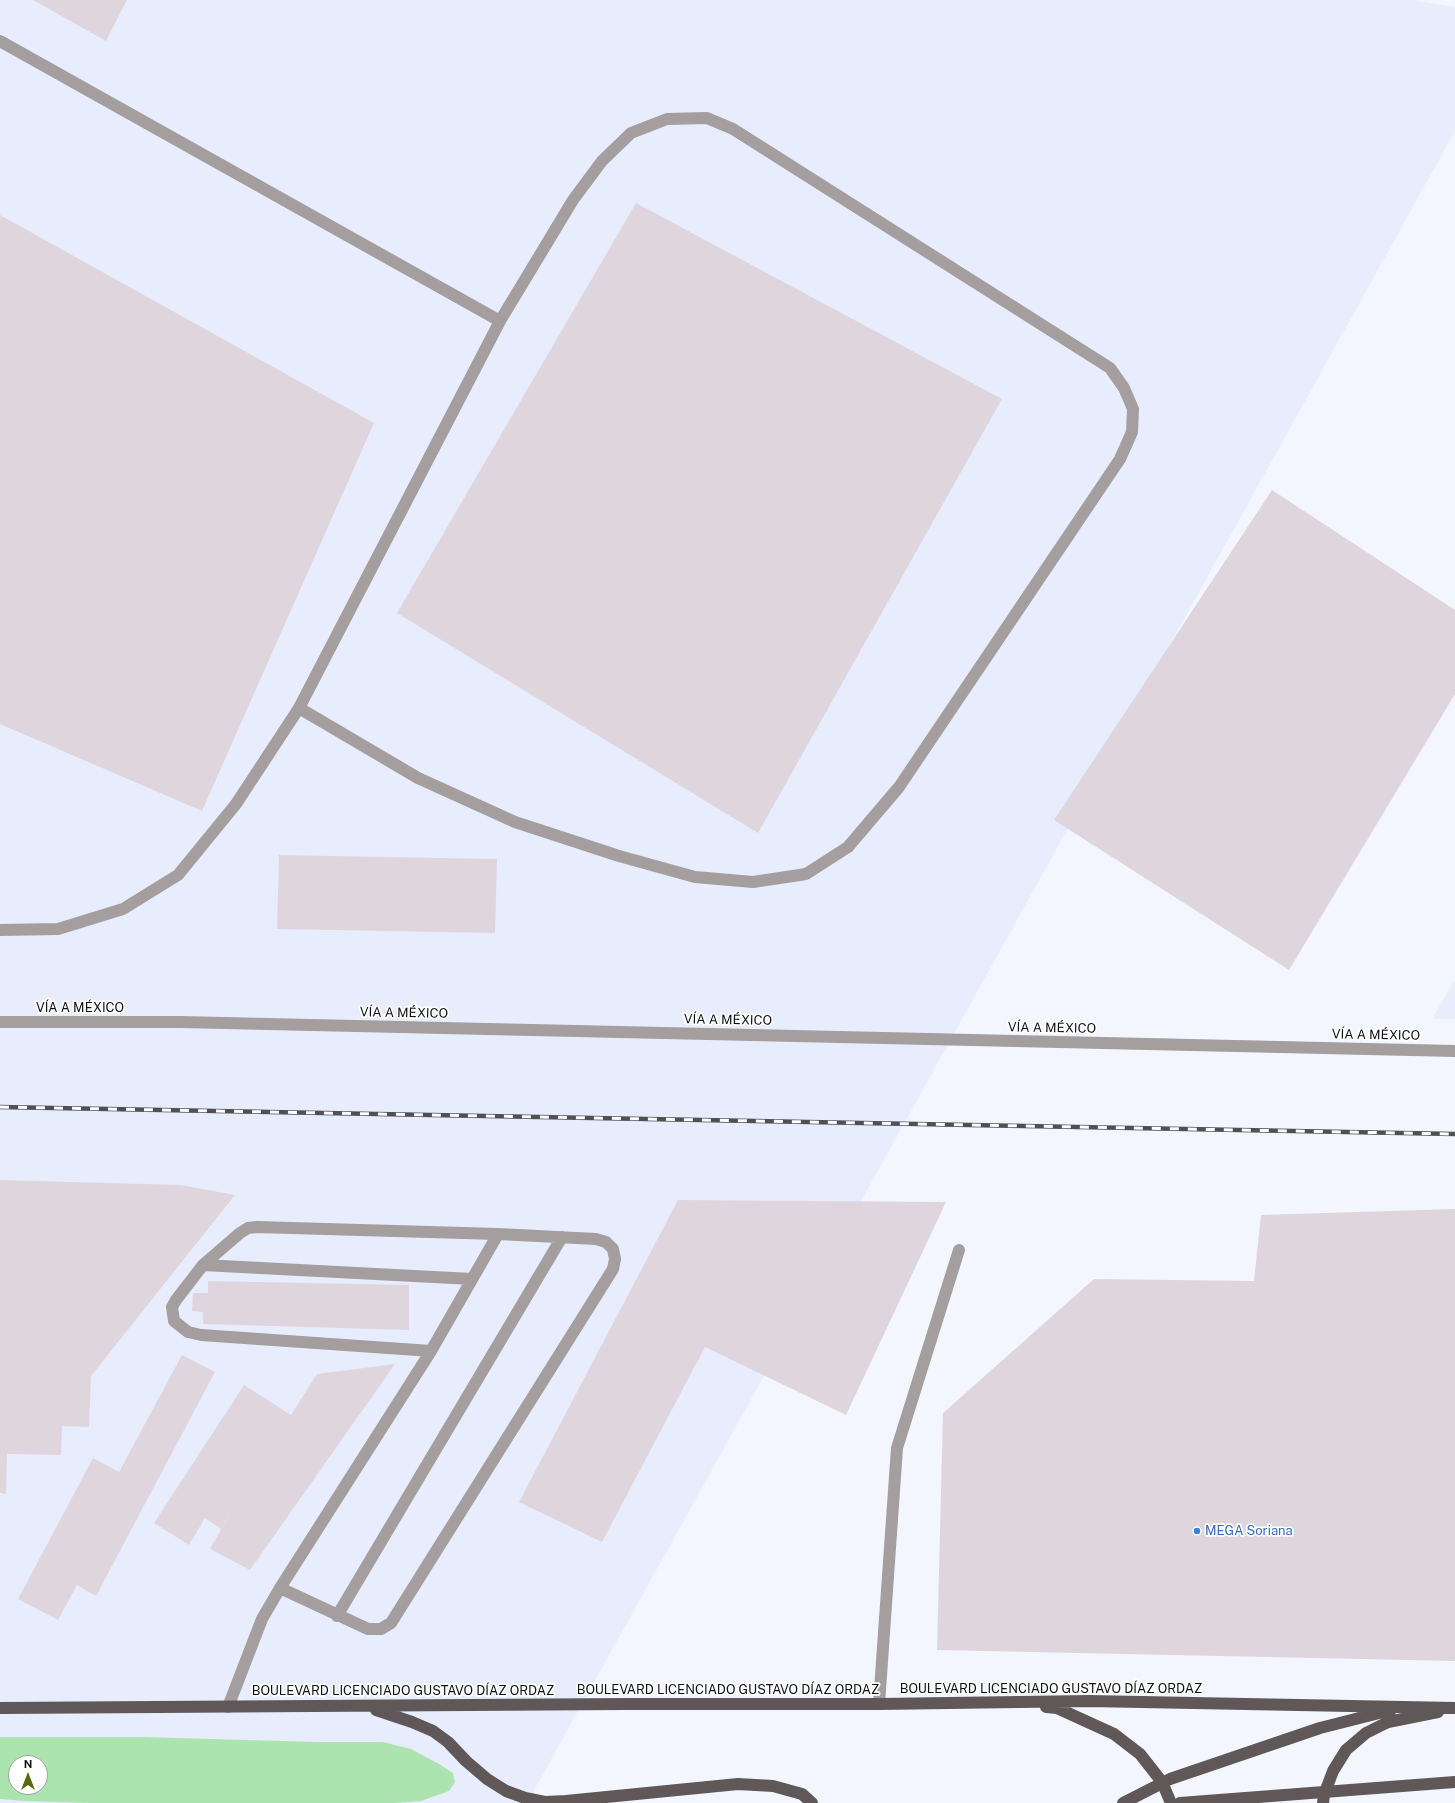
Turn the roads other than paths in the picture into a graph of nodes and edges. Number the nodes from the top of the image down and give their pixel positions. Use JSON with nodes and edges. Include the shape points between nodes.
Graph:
{"nodes":[{"id":1,"x":0,"y":41,"type":"edge"},
{"id":2,"x":500,"y":322,"type":"junction"},
{"id":3,"x":299,"y":708,"type":"junction"},
{"id":4,"x":0,"y":930,"type":"edge"},
{"id":5,"x":0,"y":1022,"type":"edge"},
{"id":6,"x":1455,"y":1051,"type":"edge"},
{"id":7,"x":498,"y":1234,"type":"junction"},
{"id":8,"x":562,"y":1237,"type":"junction"},
{"id":9,"x":959,"y":1250,"type":"dead end"},
{"id":10,"x":203,"y":1265,"type":"junction"},
{"id":11,"x":472,"y":1279,"type":"junction"},
{"id":12,"x":431,"y":1351,"type":"junction"},
{"id":13,"x":280,"y":1588,"type":"junction"},
{"id":14,"x":337,"y":1616,"type":"junction"},
{"id":15,"x":1006,"y":1702,"type":"junction"},
{"id":16,"x":879,"y":1704,"type":"junction"},
{"id":17,"x":228,"y":1706,"type":"junction"},
{"id":18,"x":348,"y":1706,"type":"junction"},
{"id":19,"x":1405,"y":1706,"type":"junction"},
{"id":20,"x":0,"y":1708,"type":"edge"},
{"id":21,"x":1455,"y":1708,"type":"edge"},
{"id":22,"x":1162,"y":1782,"type":"junction"},
{"id":23,"x":1455,"y":1782,"type":"edge"},
{"id":24,"x":812,"y":1803,"type":"edge"},
{"id":25,"x":1123,"y":1803,"type":"edge"},
{"id":26,"x":1171,"y":1803,"type":"edge"},
{"id":27,"x":1180,"y":1803,"type":"edge"},
{"id":28,"x":1323,"y":1803,"type":"edge"}],
"edges":[{"from":1,"to":2,"type":"street"},
{"from":2,"to":3,"type":"street"},
{"from":2,"to":3,"type":"street","via":[[573,200],[602,161],[631,133],[667,120],[707,118],[734,129],[1110,368],[1124,388],[1133,410],[1132,432],[1120,459],[899,787],[848,847],[806,874],[753,882],[695,877],[611,854],[515,822],[418,778]]},
{"from":3,"to":4,"type":"street","via":[[236,804],[178,875],[123,909],[58,929]]},
{"from":5,"to":6,"type":"street","name":"VÍA A MÉXICO","via":[[180,1022]]},
{"from":7,"to":8,"type":"street"},
{"from":7,"to":10,"type":"street","via":[[257,1227],[248,1228],[240,1233]]},
{"from":7,"to":11,"type":"street"},
{"from":8,"to":14,"type":"street"},
{"from":8,"to":14,"type":"street","via":[[606,1242],[613,1249],[613,1268],[391,1623],[381,1629],[368,1629]]},
{"from":9,"to":16,"type":"street","via":[[897,1448]]},
{"from":10,"to":11,"type":"street"},
{"from":10,"to":12,"type":"street","via":[[172,1307],[174,1321],[188,1332]]},
{"from":11,"to":12,"type":"street"},
{"from":12,"to":13,"type":"street"},
{"from":13,"to":14,"type":"street"},
{"from":13,"to":17,"type":"street","via":[[262,1619]]},
{"from":15,"to":16,"type":"main road","name":"BOULEVARD LICENCIADO GUSTAVO DÍAZ ORDAZ"},
{"from":15,"to":19,"type":"main road","name":"BOULEVARD LICENCIADO GUSTAVO DÍAZ ORDAZ","via":[[1146,1701]]},
{"from":15,"to":22,"type":"main road","via":[[1057,1708],[1109,1732],[1140,1754]]},
{"from":16,"to":18,"type":"main road","name":"BOULEVARD LICENCIADO GUSTAVO DÍAZ ORDAZ"},
{"from":17,"to":18,"type":"main road","name":"BOULEVARD LICENCIADO GUSTAVO DÍAZ ORDAZ"},
{"from":17,"to":20,"type":"main road","name":"BOULEVARD LICENCIADO GUSTAVO DÍAZ ORDAZ"},
{"from":18,"to":24,"type":"main road","via":[[382,1711],[433,1731],[487,1779],[506,1791],[525,1798],[546,1802],[566,1801],[738,1784],[773,1786],[802,1794]]},
{"from":19,"to":21,"type":"main road","name":"BOULEVARD LICENCIADO GUSTAVO DÍAZ ORDAZ"},
{"from":19,"to":22,"type":"main road","via":[[1320,1728]]},
{"from":21,"to":28,"type":"main road","via":[[1388,1722],[1366,1733],[1346,1750],[1333,1772]]},
{"from":22,"to":25,"type":"main road"},
{"from":22,"to":26,"type":"main road"},
{"from":23,"to":27,"type":"main road","bridge":true}]}
